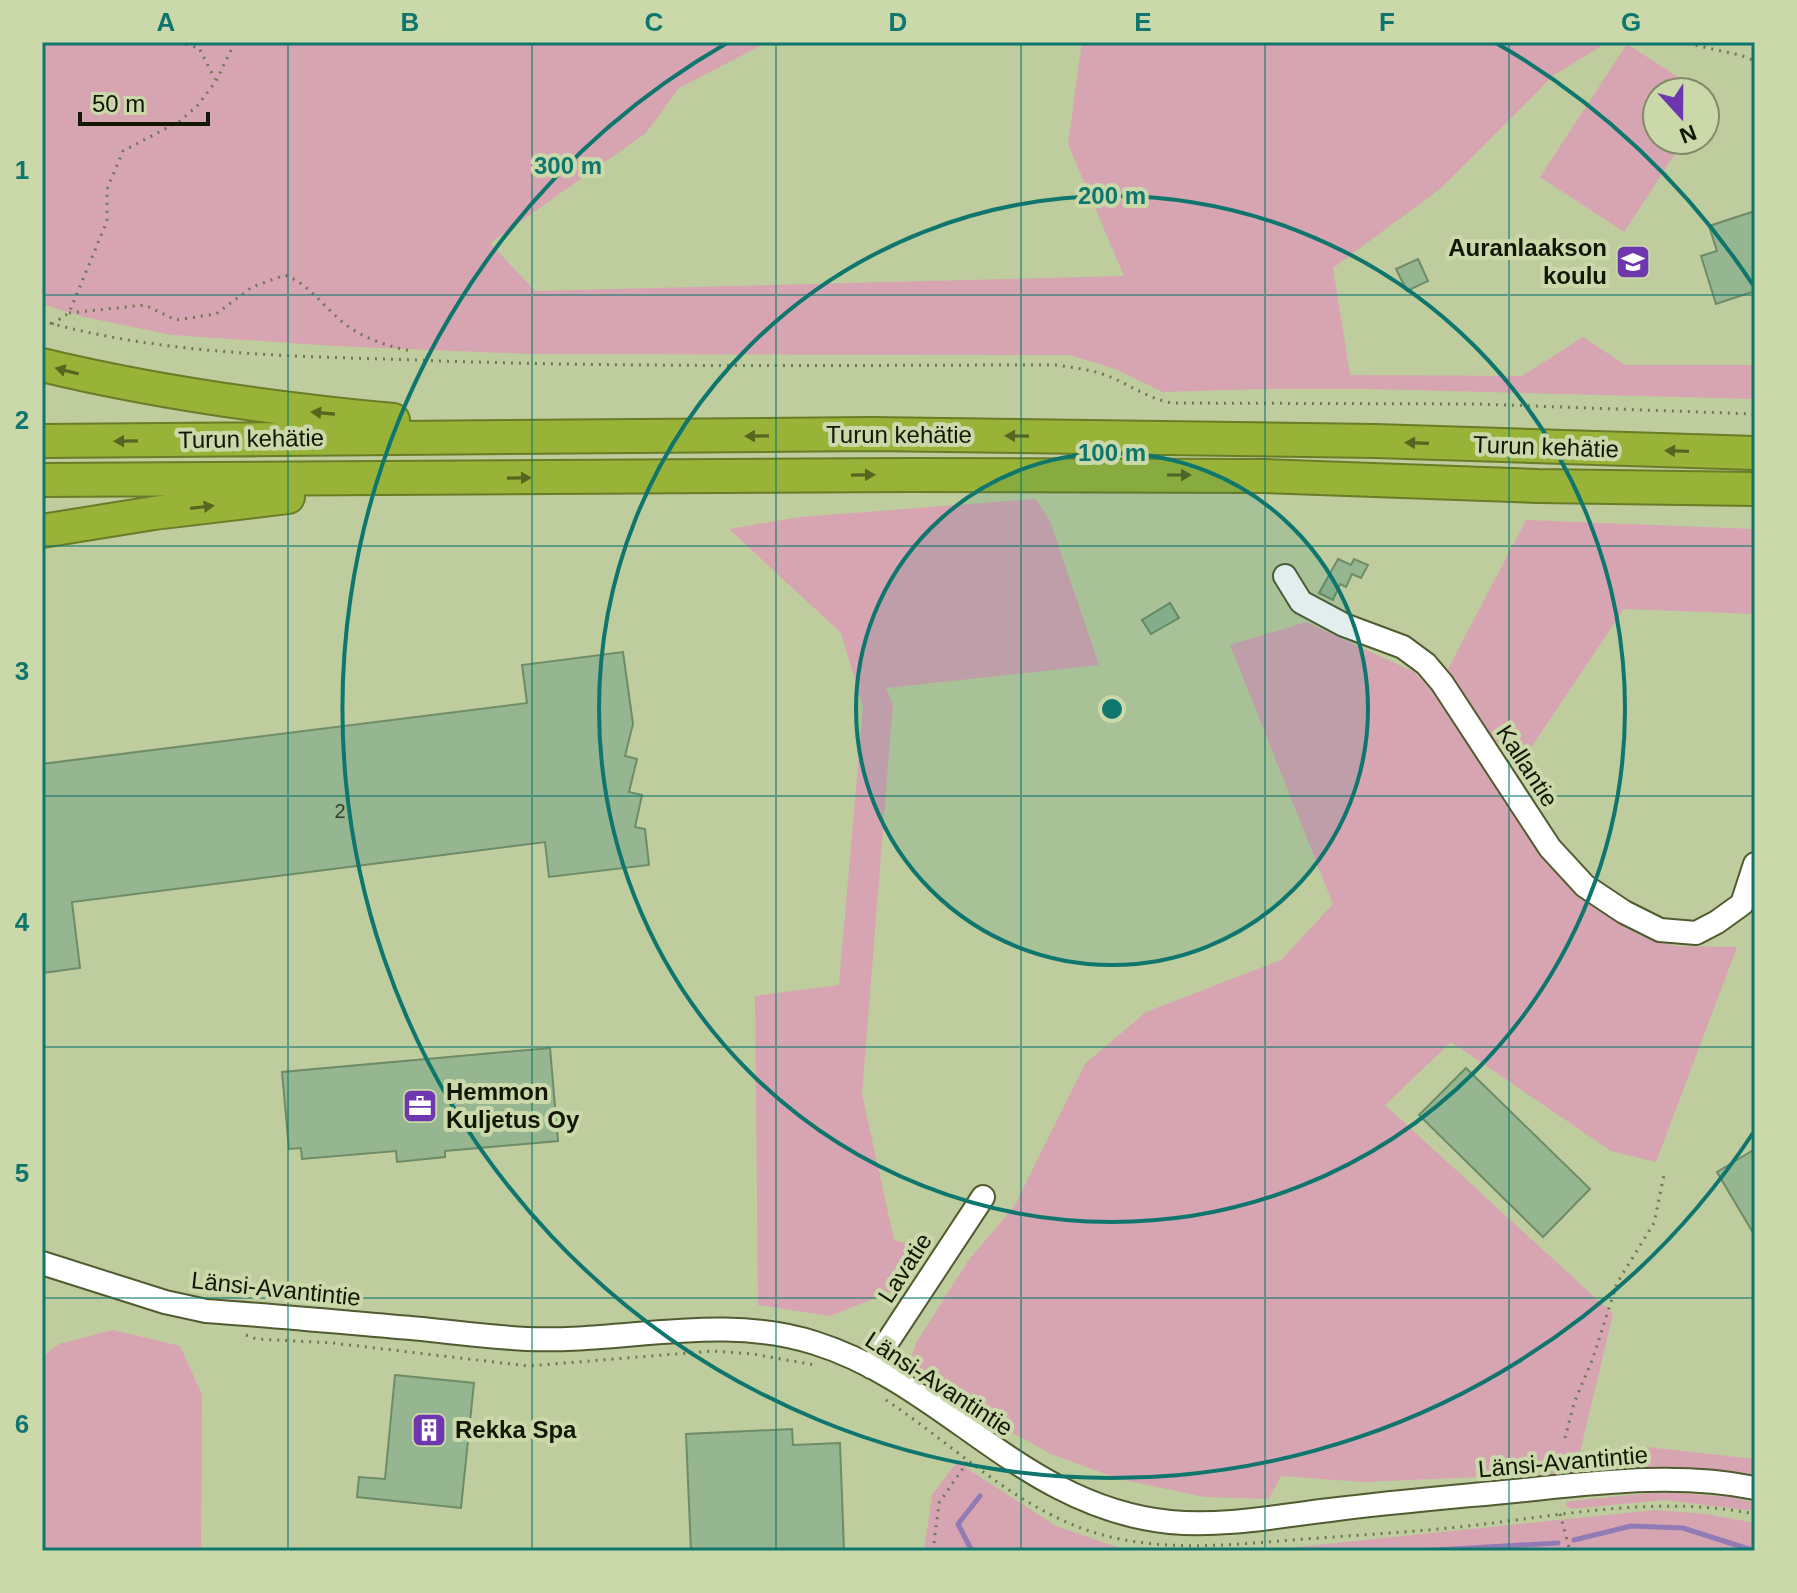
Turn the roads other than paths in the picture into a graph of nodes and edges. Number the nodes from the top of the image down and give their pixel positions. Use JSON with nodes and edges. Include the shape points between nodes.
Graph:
{"nodes":[{"id":1,"x":42,"y":365,"type":"edge"},
{"id":2,"x":624,"y":438,"type":"junction"},
{"id":3,"x":42,"y":441,"type":"edge"},
{"id":4,"x":1755,"y":453,"type":"edge"},
{"id":5,"x":441,"y":479,"type":"junction"},
{"id":6,"x":42,"y":480,"type":"edge"},
{"id":7,"x":1538,"y":486,"type":"junction"},
{"id":8,"x":1755,"y":489,"type":"edge"},
{"id":9,"x":1755,"y":512,"type":"edge"},
{"id":10,"x":42,"y":531,"type":"edge"},
{"id":11,"x":1285,"y":576,"type":"dead end"},
{"id":12,"x":1755,"y":864,"type":"edge"},
{"id":13,"x":983,"y":1197,"type":"dead end"},
{"id":14,"x":42,"y":1263,"type":"edge"},
{"id":15,"x":871,"y":1367,"type":"junction"},
{"id":16,"x":1755,"y":1488,"type":"edge"}],
"edges":[{"from":2,"to":1,"type":"highway","one_way":true,"via":[[292,411]]},
{"from":2,"to":3,"type":"highway","name":"Turun kehätie","one_way":true},
{"from":4,"to":2,"type":"highway","name":"Turun kehätie","one_way":true,"via":[[1101,437]]},
{"from":5,"to":6,"type":"highway","name":"Turun kehätie"},
{"from":5,"to":7,"type":"highway","name":"Turun kehätie","one_way":true,"via":[[1264,476]]},
{"from":10,"to":5,"type":"highway","one_way":true},
{"from":7,"to":8,"type":"highway","name":"Turun kehätie"},
{"from":7,"to":9,"type":"highway"},
{"from":11,"to":12,"type":"street","name":"Kallantie","via":[[1301,602],[1403,647],[1426,664],[1550,848],[1585,886],[1624,912],[1660,930],[1696,933],[1742,904]]},
{"from":13,"to":15,"type":"street","name":"Lavatie"},
{"from":14,"to":15,"type":"street","name":"Länsi-Avantintie","via":[[206,1311],[526,1339],[743,1330],[812,1342]]},
{"from":15,"to":16,"type":"street","name":"Länsi-Avantintie","via":[[1050,1484],[1092,1504],[1149,1519],[1229,1522],[1616,1481],[1686,1480]]}]}
